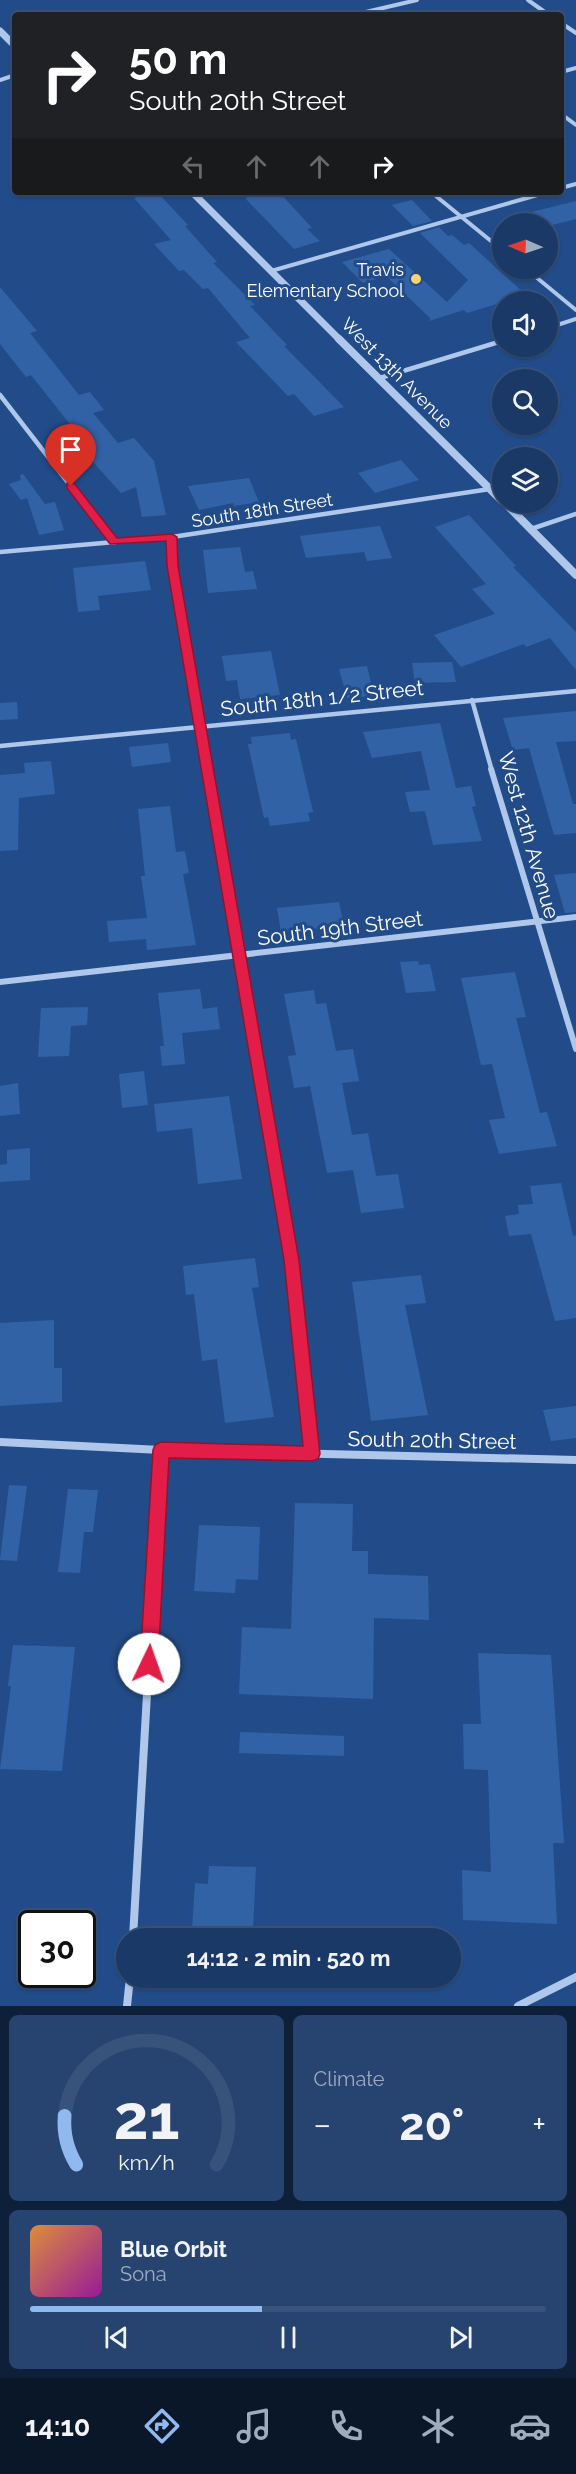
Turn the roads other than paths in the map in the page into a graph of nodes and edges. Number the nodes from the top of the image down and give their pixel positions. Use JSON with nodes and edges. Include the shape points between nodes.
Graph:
{"nodes":[{"id":1,"x":417,"y":0,"type":"edge"},
{"id":2,"x":528,"y":0,"type":"edge"},
{"id":3,"x":366,"y":12,"type":"edge"},
{"id":4,"x":545,"y":12,"type":"edge"},
{"id":5,"x":0,"y":31,"type":"edge"},
{"id":6,"x":12,"y":43,"type":"edge"},
{"id":7,"x":195,"y":195,"type":"edge"},
{"id":8,"x":435,"y":195,"type":"edge"},
{"id":9,"x":537,"y":195,"type":"edge"},
{"id":10,"x":461,"y":216,"type":"junction"},
{"id":11,"x":492,"y":242,"type":"edge"},
{"id":12,"x":271,"y":271,"type":"junction"},
{"id":13,"x":538,"y":279,"type":"edge"},
{"id":14,"x":576,"y":310,"type":"edge"},
{"id":15,"x":576,"y":319,"type":"edge"},
{"id":16,"x":558,"y":325,"type":"edge"},
{"id":17,"x":492,"y":344,"type":"edge"},
{"id":18,"x":380,"y":378,"type":"junction"},
{"id":19,"x":0,"y":395,"type":"edge"},
{"id":20,"x":491,"y":489,"type":"joint"},
{"id":21,"x":514,"y":513,"type":"edge"},
{"id":22,"x":576,"y":514,"type":"edge"},
{"id":23,"x":531,"y":529,"type":"junction"},
{"id":24,"x":172,"y":537,"type":"junction"},
{"id":25,"x":114,"y":542,"type":"junction"},
{"id":26,"x":0,"y":552,"type":"edge"},
{"id":27,"x":576,"y":575,"type":"edge"},
{"id":28,"x":576,"y":691,"type":"edge"},
{"id":29,"x":472,"y":700,"type":"junction"},
{"id":30,"x":201,"y":727,"type":"junction"},
{"id":31,"x":0,"y":746,"type":"edge"},
{"id":32,"x":576,"y":918,"type":"edge"},
{"id":33,"x":537,"y":921,"type":"junction"},
{"id":34,"x":241,"y":956,"type":"junction"},
{"id":35,"x":0,"y":982,"type":"edge"},
{"id":36,"x":576,"y":1049,"type":"edge"},
{"id":37,"x":0,"y":1442,"type":"edge"},
{"id":38,"x":161,"y":1450,"type":"junction"},
{"id":39,"x":312,"y":1454,"type":"junction"},
{"id":40,"x":576,"y":1460,"type":"edge"},
{"id":41,"x":134,"y":1928,"type":"edge"},
{"id":42,"x":576,"y":1977,"type":"edge"},
{"id":43,"x":129,"y":1988,"type":"edge"},
{"id":44,"x":128,"y":2006,"type":"edge"},
{"id":45,"x":518,"y":2006,"type":"edge"}],
"edges":[{"from":1,"to":3,"type":"street"},
{"from":2,"to":4,"type":"street"},
{"from":5,"to":6,"type":"street"},
{"from":7,"to":12,"type":"street","name":"West 13th Avenue"},
{"from":8,"to":10,"type":"street"},
{"from":9,"to":10,"type":"street"},
{"from":10,"to":11,"type":"street"},
{"from":10,"to":12,"type":"street"},
{"from":12,"to":18,"type":"street","name":"West 13th Avenue"},
{"from":13,"to":14,"type":"street"},
{"from":15,"to":16,"type":"street"},
{"from":17,"to":18,"type":"street"},
{"from":18,"to":20,"type":"street","name":"West 13th Avenue"},
{"from":19,"to":25,"type":"street"},
{"from":20,"to":24,"type":"street","name":"South 18th Street"},
{"from":21,"to":23,"type":"street","name":"West 13th Avenue"},
{"from":22,"to":23,"type":"street"},
{"from":23,"to":27,"type":"street","name":"West 13th Avenue"},
{"from":24,"to":25,"type":"street","name":"South 18th Street"},
{"from":24,"to":30,"type":"street","via":[[172,566]]},
{"from":25,"to":26,"type":"street","name":"South 18th Street"},
{"from":28,"to":29,"type":"street","name":"South 18th 1/2 Street"},
{"from":29,"to":30,"type":"street","name":"South 18th 1/2 Street"},
{"from":29,"to":33,"type":"street","name":"West 12th Avenue"},
{"from":30,"to":31,"type":"street","name":"South 18th 1/2 Street"},
{"from":30,"to":34,"type":"street"},
{"from":32,"to":33,"type":"street","name":"South 19th Street"},
{"from":33,"to":34,"type":"street","name":"South 19th Street"},
{"from":33,"to":36,"type":"street","name":"West 12th Avenue"},
{"from":34,"to":35,"type":"street","name":"South 19th Street"},
{"from":34,"to":39,"type":"street","via":[[292,1260]]},
{"from":37,"to":38,"type":"street","name":"South 20th Street"},
{"from":38,"to":39,"type":"street","name":"South 20th Street"},
{"from":38,"to":41,"type":"street"},
{"from":39,"to":40,"type":"street","name":"South 20th Street"},
{"from":42,"to":45,"type":"street"},
{"from":43,"to":44,"type":"street"}]}
